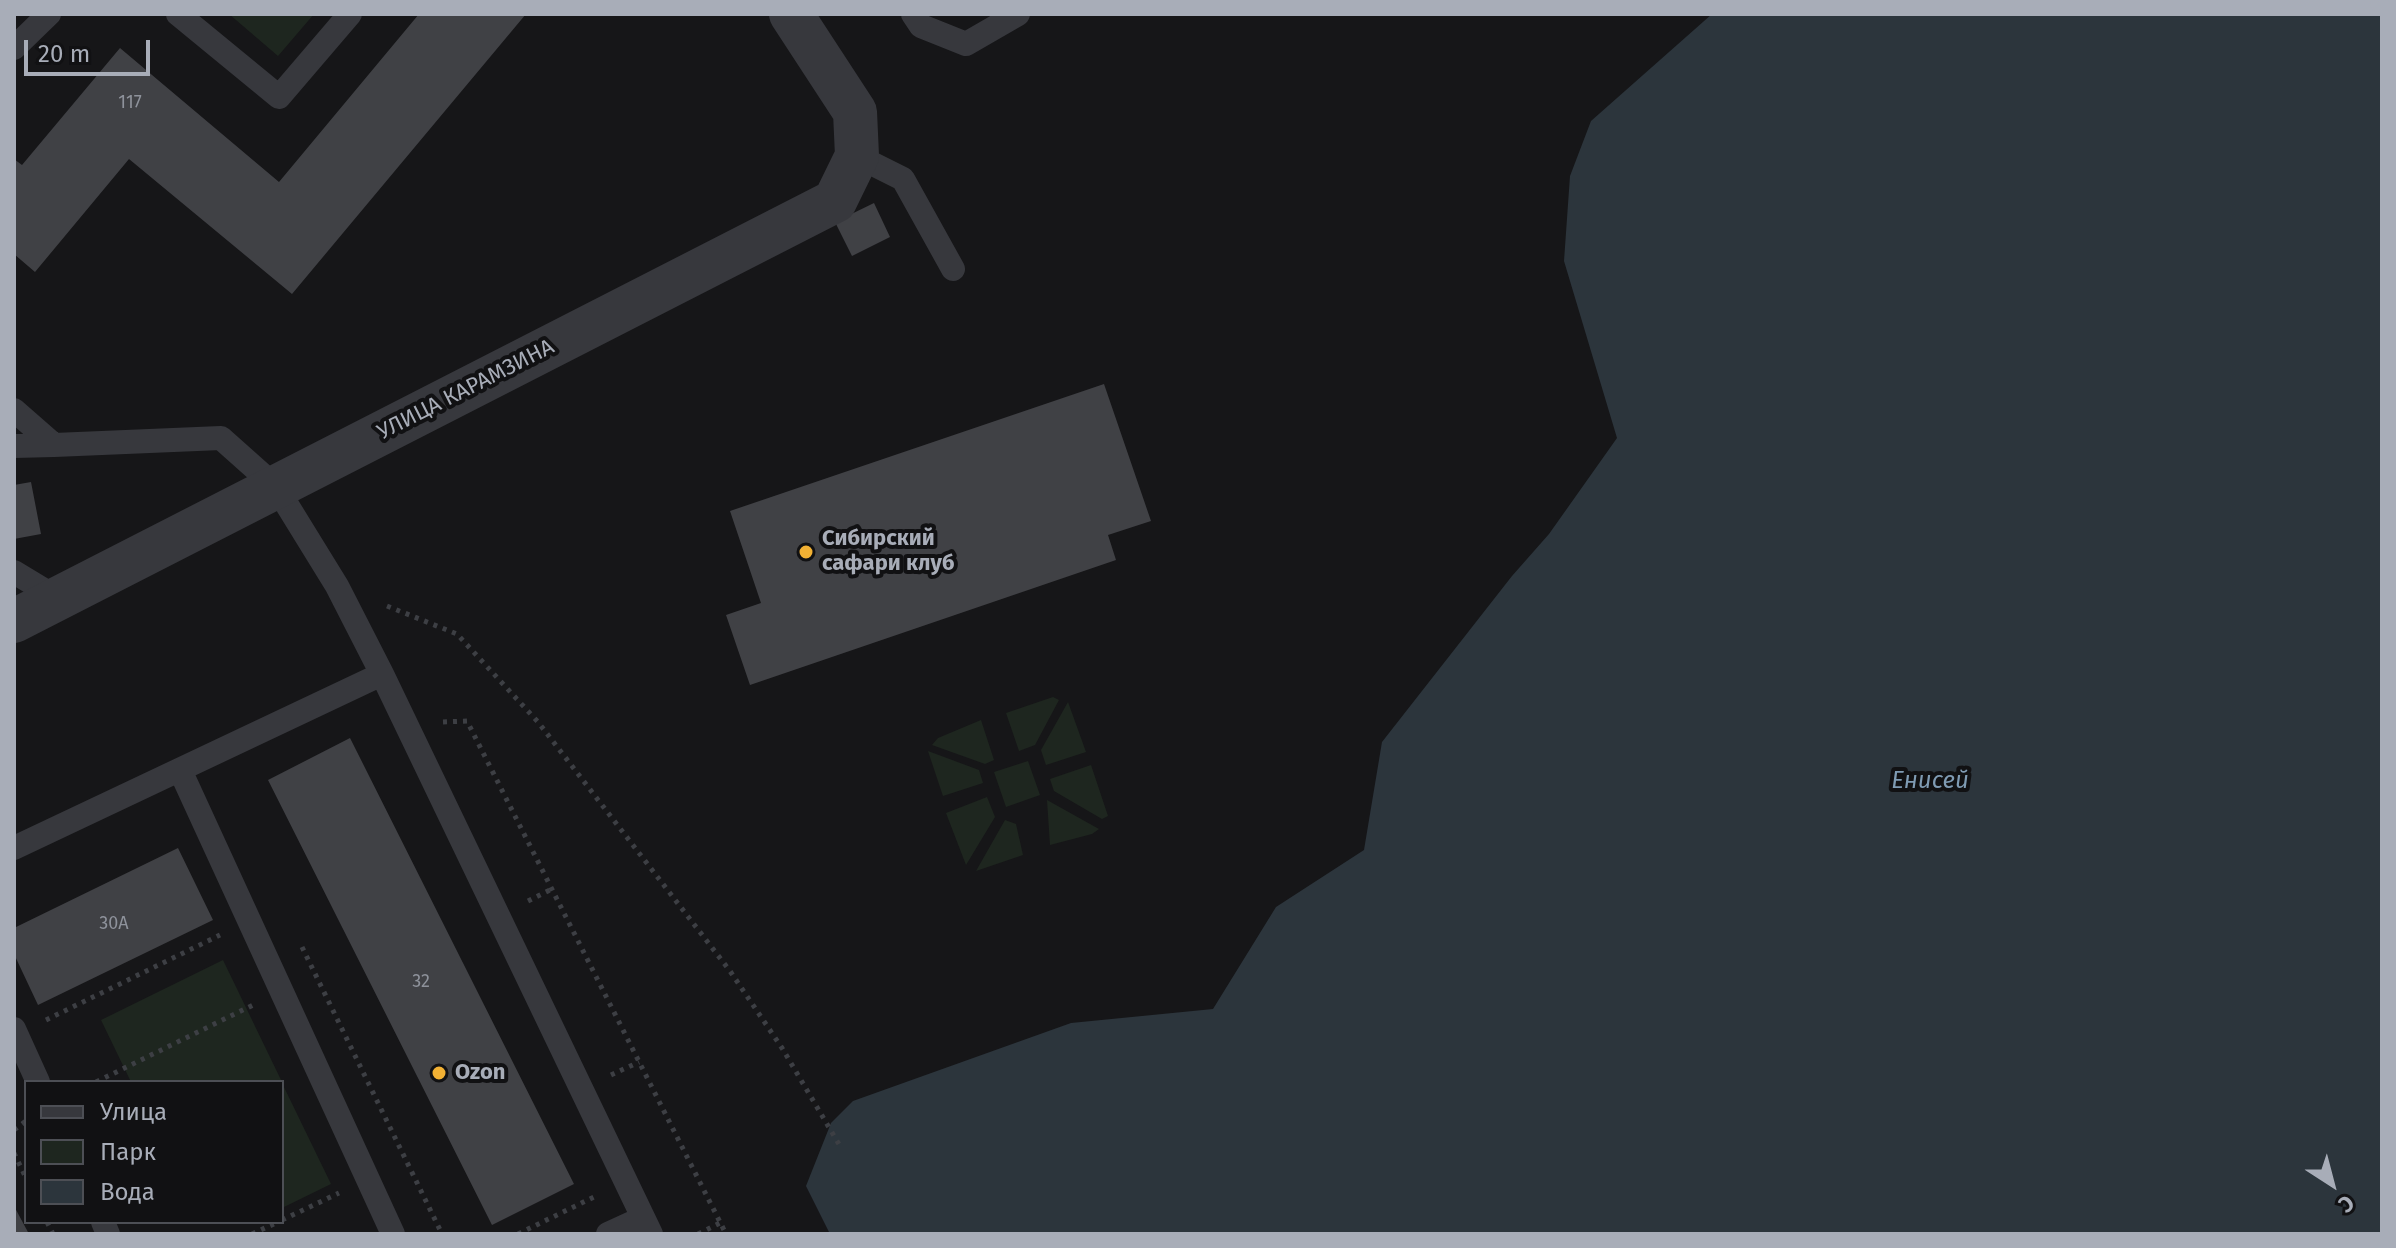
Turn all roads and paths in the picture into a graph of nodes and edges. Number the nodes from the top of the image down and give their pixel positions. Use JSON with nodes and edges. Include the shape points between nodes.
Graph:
{"nodes":[{"id":1,"x":49,"y":14,"type":"edge"},
{"id":2,"x":178,"y":14,"type":"edge"},
{"id":3,"x":350,"y":14,"type":"edge"},
{"id":4,"x":791,"y":14,"type":"edge"},
{"id":5,"x":913,"y":14,"type":"edge"},
{"id":6,"x":1018,"y":14,"type":"edge"},
{"id":7,"x":14,"y":48,"type":"edge"},
{"id":8,"x":857,"y":156,"type":"junction"},
{"id":9,"x":953,"y":269,"type":"dead end"},
{"id":10,"x":14,"y":410,"type":"edge"},
{"id":11,"x":54,"y":445,"type":"junction"},
{"id":12,"x":14,"y":446,"type":"edge"},
{"id":13,"x":276,"y":487,"type":"junction"},
{"id":14,"x":14,"y":572,"type":"edge"},
{"id":15,"x":337,"y":586,"type":"junction"},
{"id":16,"x":57,"y":598,"type":"junction"},
{"id":17,"x":14,"y":621,"type":"edge"},
{"id":18,"x":382,"y":674,"type":"junction"},
{"id":19,"x":467,"y":721,"type":"dead end"},
{"id":20,"x":180,"y":770,"type":"junction"},
{"id":21,"x":14,"y":848,"type":"edge"},
{"id":22,"x":249,"y":921,"type":"junction"},
{"id":23,"x":302,"y":946,"type":"dead end"},
{"id":24,"x":281,"y":991,"type":"junction"},
{"id":25,"x":15,"y":1032,"type":"edge"},
{"id":26,"x":37,"y":1080,"type":"edge"},
{"id":27,"x":100,"y":1080,"type":"edge"},
{"id":28,"x":840,"y":1146,"type":"dead end"},
{"id":29,"x":14,"y":1153,"type":"edge"},
{"id":30,"x":24,"y":1174,"type":"edge"},
{"id":31,"x":368,"y":1180,"type":"junction"},
{"id":32,"x":595,"y":1197,"type":"dead end"},
{"id":33,"x":284,"y":1219,"type":"edge"},
{"id":34,"x":720,"y":1223,"type":"junction"},
{"id":35,"x":274,"y":1224,"type":"edge"},
{"id":36,"x":647,"y":1226,"type":"edge"},
{"id":37,"x":252,"y":1234,"type":"edge"},
{"id":38,"x":393,"y":1234,"type":"edge"},
{"id":39,"x":442,"y":1234,"type":"edge"},
{"id":40,"x":518,"y":1234,"type":"edge"},
{"id":41,"x":608,"y":1234,"type":"edge"},
{"id":42,"x":698,"y":1234,"type":"edge"},
{"id":43,"x":726,"y":1234,"type":"edge"}],
"edges":[{"from":1,"to":7,"type":"lane"},
{"from":2,"to":3,"type":"lane","via":[[279,97]]},
{"from":4,"to":8,"type":"street","name":"УЛИЦА КАРАМЗИНА","via":[[855,112]]},
{"from":5,"to":6,"type":"lane","via":[[921,26],[966,44]]},
{"from":8,"to":9,"type":"lane","via":[[903,179]]},
{"from":8,"to":13,"type":"street","name":"УЛИЦА КАРАМЗИНА","via":[[835,201]]},
{"from":10,"to":11,"type":"lane"},
{"from":11,"to":12,"type":"lane"},
{"from":11,"to":13,"type":"lane","via":[[221,438]]},
{"from":13,"to":15,"type":"lane"},
{"from":13,"to":16,"type":"street","name":"УЛИЦА КАРАМЗИНА"},
{"from":14,"to":16,"type":"lane"},
{"from":15,"to":18,"type":"lane"},
{"from":15,"to":28,"type":"path","via":[[457,634],[538,722],[730,971]]},
{"from":16,"to":17,"type":"street","name":"УЛИЦА КАРАМЗИНА"},
{"from":18,"to":20,"type":"lane"},
{"from":18,"to":36,"type":"lane"},
{"from":19,"to":34,"type":"path"},
{"from":20,"to":21,"type":"lane"},
{"from":20,"to":22,"type":"lane"},
{"from":22,"to":24,"type":"lane"},
{"from":22,"to":25,"type":"path"},
{"from":23,"to":39,"type":"path"},
{"from":24,"to":27,"type":"path"},
{"from":24,"to":31,"type":"lane"},
{"from":25,"to":26,"type":"lane"},
{"from":29,"to":30,"type":"path"},
{"from":31,"to":33,"type":"path"},
{"from":31,"to":38,"type":"lane"},
{"from":32,"to":40,"type":"path"},
{"from":34,"to":42,"type":"path"},
{"from":34,"to":43,"type":"path"},
{"from":35,"to":37,"type":"path"},
{"from":36,"to":41,"type":"lane"}]}
